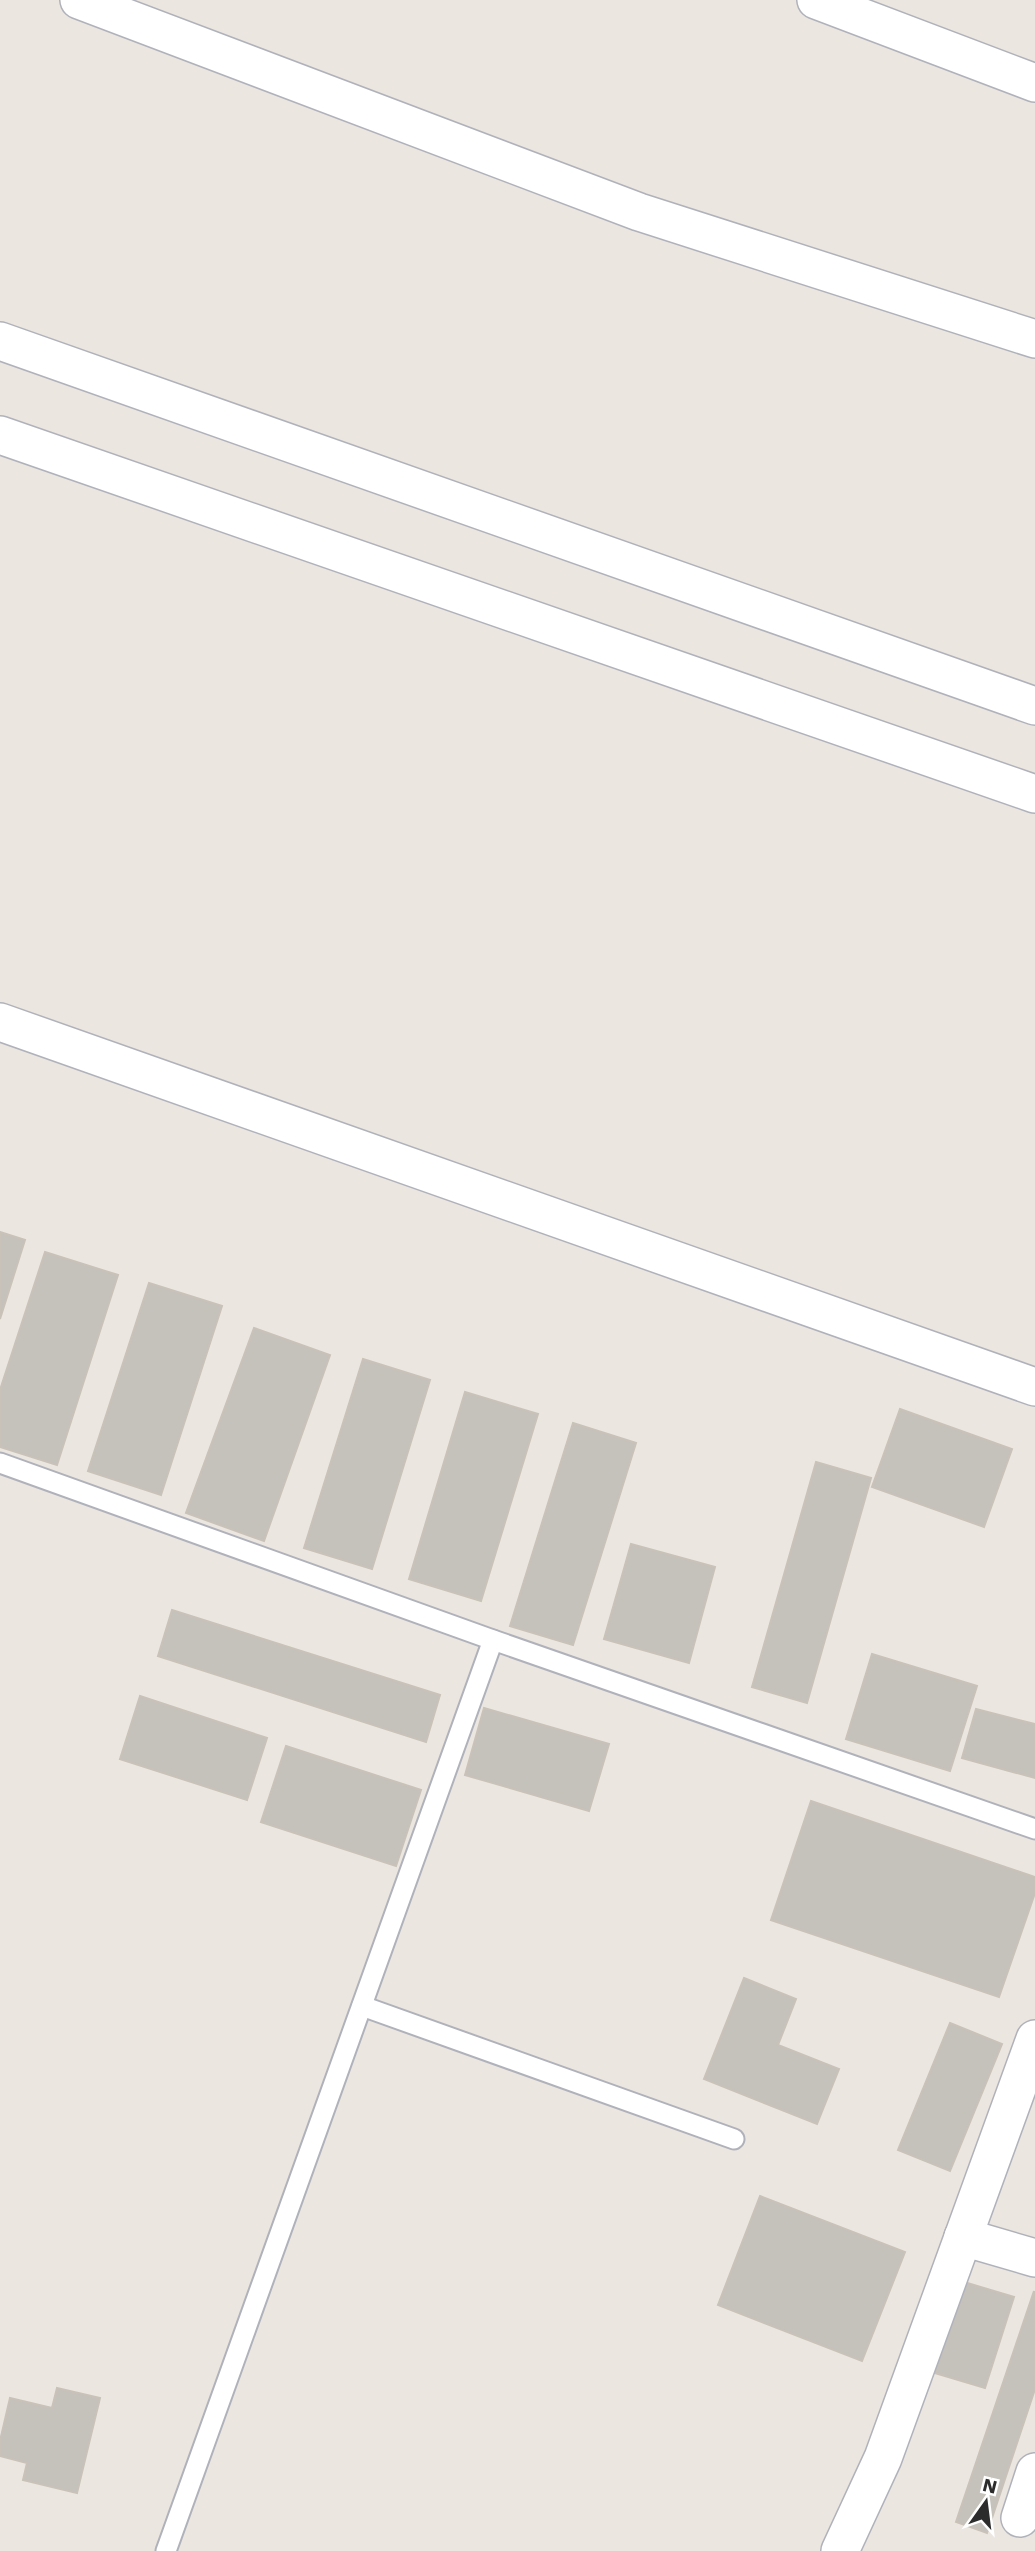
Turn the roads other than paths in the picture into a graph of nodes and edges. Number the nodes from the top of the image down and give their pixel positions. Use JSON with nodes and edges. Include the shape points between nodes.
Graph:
{"nodes":[{"id":1,"x":79,"y":0,"type":"edge"},
{"id":2,"x":816,"y":0,"type":"edge"},
{"id":3,"x":1035,"y":83,"type":"edge"},
{"id":4,"x":1035,"y":339,"type":"edge"},
{"id":5,"x":0,"y":341,"type":"edge"},
{"id":6,"x":0,"y":435,"type":"edge"},
{"id":7,"x":1035,"y":706,"type":"edge"},
{"id":8,"x":1035,"y":794,"type":"edge"},
{"id":9,"x":0,"y":1022,"type":"edge"},
{"id":10,"x":1035,"y":1387,"type":"edge"},
{"id":11,"x":0,"y":1463,"type":"edge"},
{"id":12,"x":492,"y":1640,"type":"junction"},
{"id":13,"x":1035,"y":1829,"type":"edge"},
{"id":14,"x":362,"y":2006,"type":"junction"},
{"id":15,"x":1035,"y":2039,"type":"edge"},
{"id":16,"x":734,"y":2139,"type":"dead end"},
{"id":17,"x":963,"y":2237,"type":"junction"},
{"id":18,"x":1035,"y":2258,"type":"edge"},
{"id":19,"x":1035,"y":2472,"type":"edge"},
{"id":20,"x":1020,"y":2518,"type":"dead end"},
{"id":21,"x":166,"y":2551,"type":"edge"},
{"id":22,"x":840,"y":2551,"type":"edge"}],
"edges":[{"from":1,"to":4,"type":"street","via":[[639,212]]},
{"from":2,"to":3,"type":"street"},
{"from":5,"to":7,"type":"street"},
{"from":6,"to":8,"type":"street"},
{"from":9,"to":10,"type":"street"},
{"from":11,"to":12,"type":"lane"},
{"from":12,"to":13,"type":"lane"},
{"from":12,"to":14,"type":"lane"},
{"from":14,"to":16,"type":"lane"},
{"from":14,"to":21,"type":"lane"},
{"from":15,"to":17,"type":"street"},
{"from":17,"to":18,"type":"street"},
{"from":17,"to":22,"type":"street","via":[[883,2458]]},
{"from":19,"to":20,"type":"street"}]}
